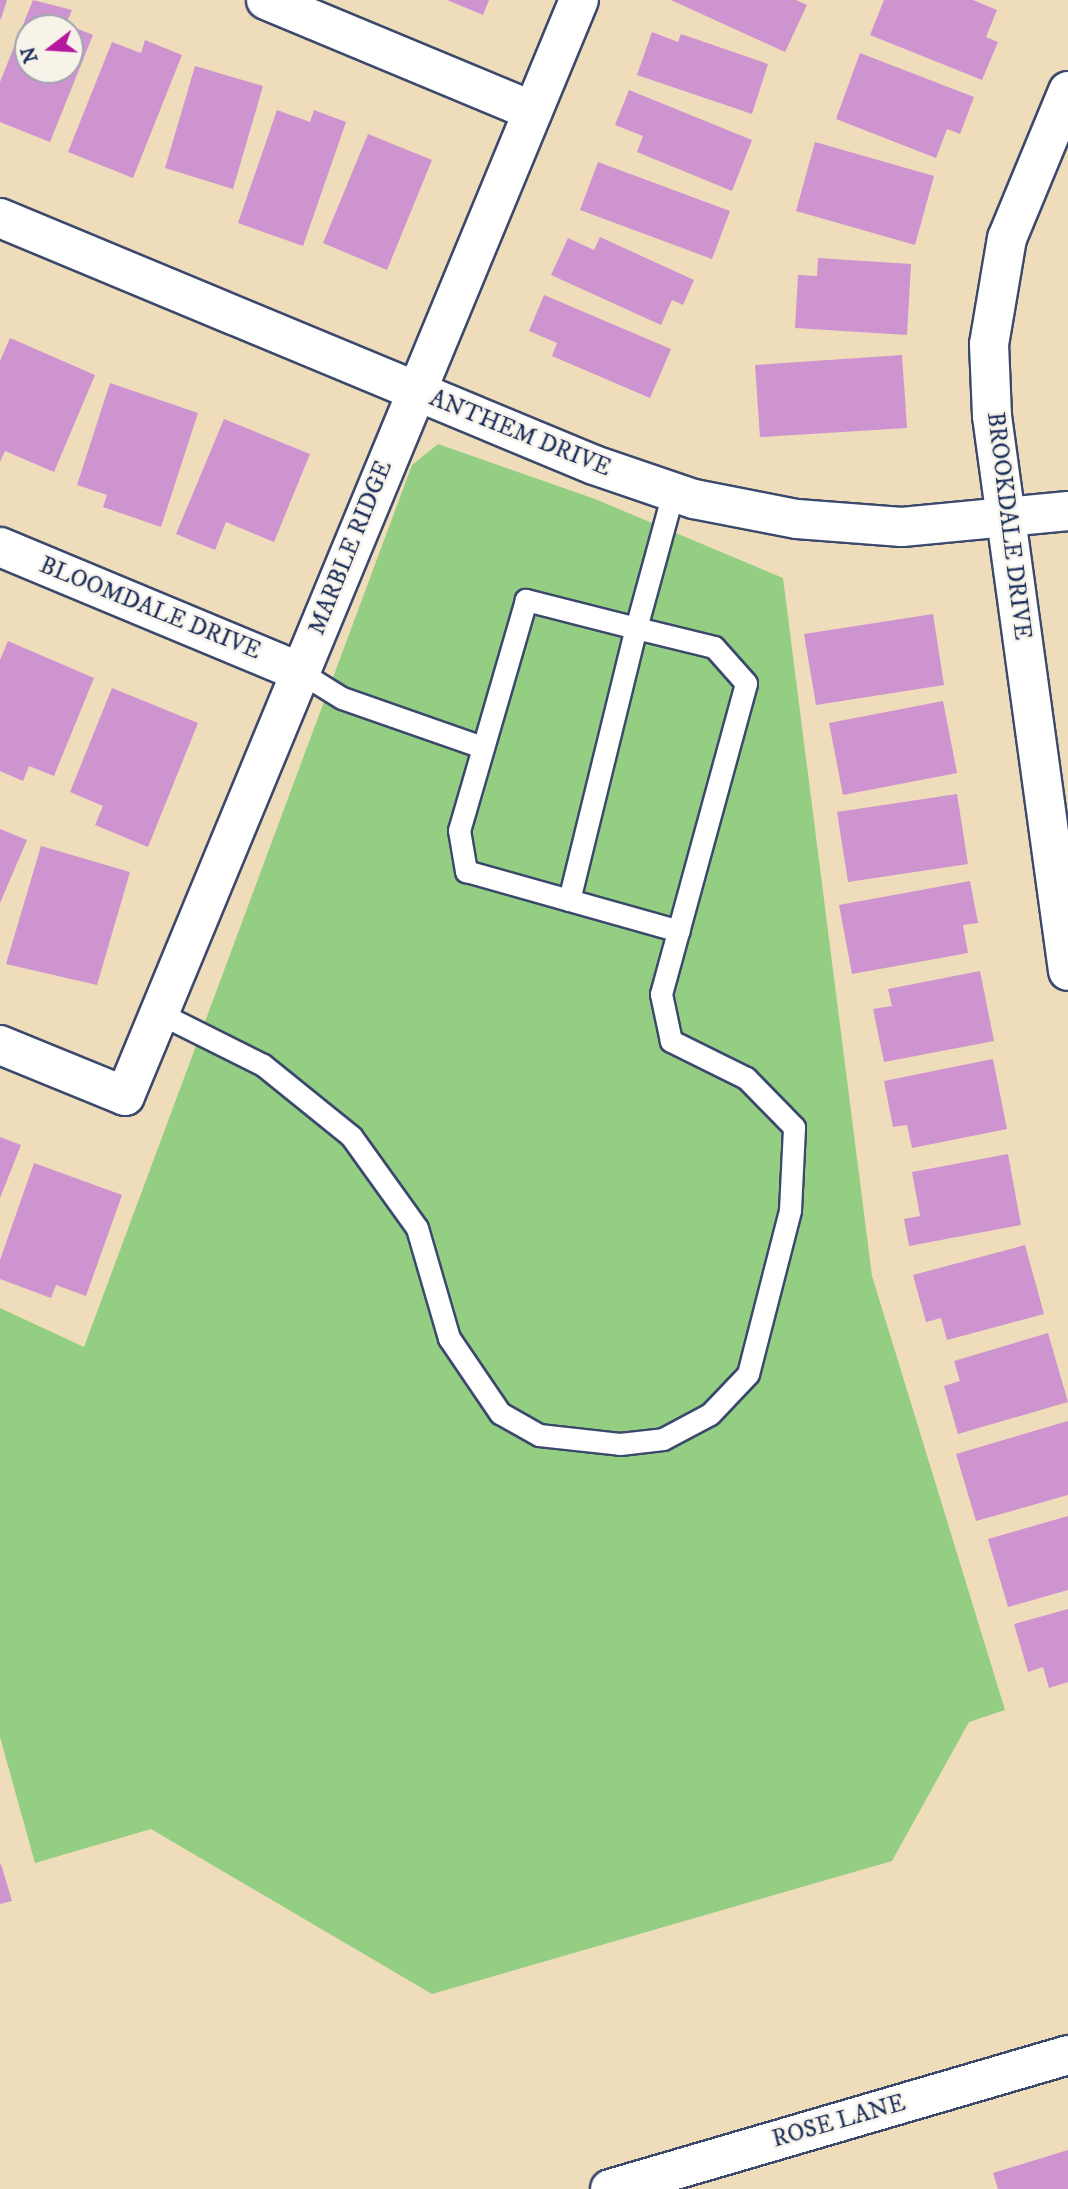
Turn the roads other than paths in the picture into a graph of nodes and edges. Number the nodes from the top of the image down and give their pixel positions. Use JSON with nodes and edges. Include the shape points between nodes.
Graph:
{"nodes":[{"id":1,"x":266,"y":0,"type":"edge"},
{"id":2,"x":579,"y":0,"type":"edge"},
{"id":3,"x":1068,"y":91,"type":"edge"},
{"id":4,"x":533,"y":111,"type":"junction"},
{"id":5,"x":0,"y":218,"type":"edge"},
{"id":6,"x":416,"y":391,"type":"junction"},
{"id":7,"x":673,"y":492,"type":"junction"},
{"id":8,"x":1068,"y":511,"type":"edge"},
{"id":9,"x":1007,"y":521,"type":"junction"},
{"id":10,"x":0,"y":547,"type":"edge"},
{"id":11,"x":636,"y":628,"type":"junction"},
{"id":12,"x":300,"y":672,"type":"junction"},
{"id":13,"x":482,"y":747,"type":"junction"},
{"id":14,"x":1058,"y":820,"type":"edge"},
{"id":15,"x":569,"y":900,"type":"junction"},
{"id":16,"x":679,"y":931,"type":"junction"},
{"id":17,"x":1068,"y":971,"type":"edge"},
{"id":18,"x":159,"y":1013,"type":"junction"},
{"id":19,"x":0,"y":1045,"type":"edge"},
{"id":20,"x":1068,"y":2055,"type":"edge"},
{"id":21,"x":610,"y":2189,"type":"edge"}],
"edges":[{"from":1,"to":4,"type":"street"},
{"from":2,"to":4,"type":"street","name":"MARBLE RIDGE"},
{"from":3,"to":9,"type":"street","name":"BROOKDALE DRIVE","via":[[1007,238],[992,309],[992,416]]},
{"from":4,"to":6,"type":"street","name":"MARBLE RIDGE"},
{"from":5,"to":6,"type":"street","name":"ANTHEM DRIVE"},
{"from":6,"to":7,"type":"street","name":"ANTHEM DRIVE"},
{"from":6,"to":12,"type":"street","name":"MARBLE RIDGE"},
{"from":7,"to":9,"type":"street","name":"ANTHEM DRIVE","via":[[849,525]]},
{"from":7,"to":11,"type":"lane"},
{"from":8,"to":9,"type":"street","name":"ANTHEM DRIVE"},
{"from":9,"to":14,"type":"street","name":"BROOKDALE DRIVE"},
{"from":10,"to":12,"type":"street","name":"BLOOMDALE DRIVE"},
{"from":11,"to":13,"type":"lane","via":[[526,600]]},
{"from":11,"to":15,"type":"lane"},
{"from":11,"to":16,"type":"lane","via":[[714,647],[746,683]]},
{"from":12,"to":13,"type":"lane","via":[[342,698]]},
{"from":12,"to":18,"type":"street","name":"MARBLE RIDGE"},
{"from":13,"to":15,"type":"lane","via":[[459,830],[466,871]]},
{"from":14,"to":17,"type":"street","name":"BROOKDALE DRIVE"},
{"from":15,"to":16,"type":"lane"},
{"from":16,"to":18,"type":"lane","via":[[662,994],[671,1041],[746,1078],[794,1127],[790,1210],[748,1374],[710,1414],[663,1439],[572,1443],[539,1435],[500,1413],[449,1338],[417,1228],[351,1136],[262,1065]]},
{"from":18,"to":19,"type":"street","name":"MARBLE RIDGE","via":[[125,1096]]},
{"from":20,"to":21,"type":"street","name":"ROSE LANE"}]}
